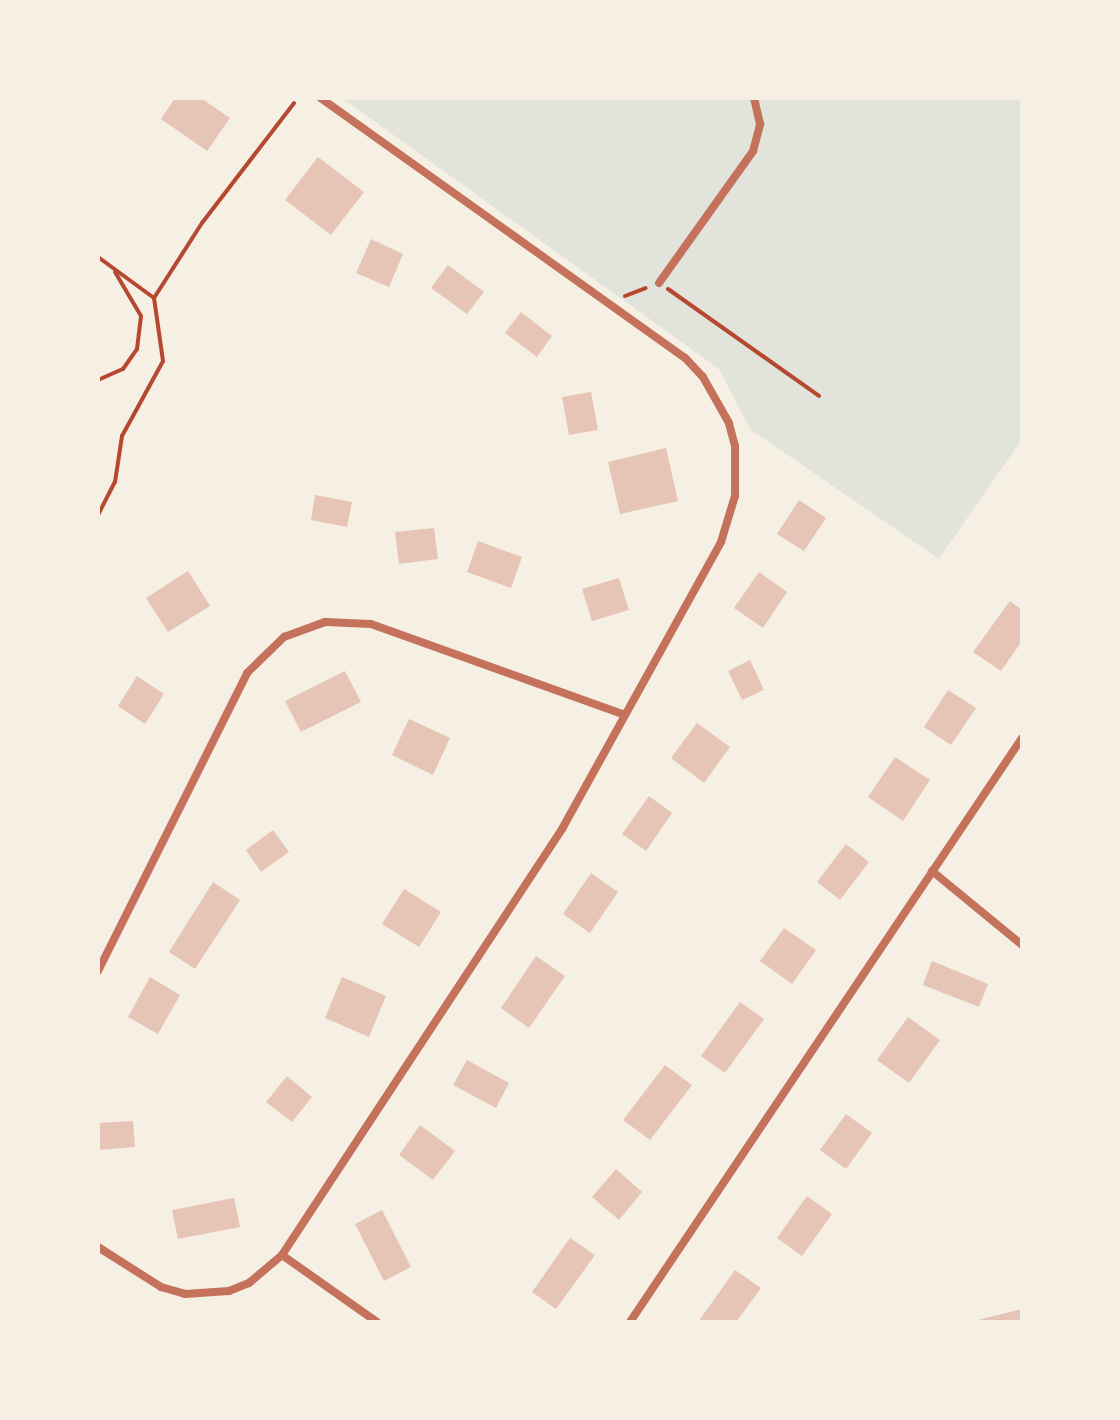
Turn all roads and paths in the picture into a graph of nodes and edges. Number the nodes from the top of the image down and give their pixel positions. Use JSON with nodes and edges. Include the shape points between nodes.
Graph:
{"nodes":[{"id":1,"x":320,"y":98,"type":"edge"},
{"id":2,"x":754,"y":98,"type":"edge"},
{"id":3,"x":294,"y":102,"type":"dead end"},
{"id":4,"x":98,"y":257,"type":"edge"},
{"id":5,"x":115,"y":272,"type":"junction"},
{"id":6,"x":660,"y":283,"type":"junction"},
{"id":7,"x":625,"y":296,"type":"dead end"},
{"id":8,"x":154,"y":298,"type":"junction"},
{"id":9,"x":98,"y":380,"type":"edge"},
{"id":10,"x":819,"y":396,"type":"dead end"},
{"id":11,"x":98,"y":515,"type":"edge"},
{"id":12,"x":622,"y":714,"type":"junction"},
{"id":13,"x":1022,"y":738,"type":"edge"},
{"id":14,"x":932,"y":871,"type":"junction"},
{"id":15,"x":1022,"y":945,"type":"edge"},
{"id":16,"x":98,"y":972,"type":"edge"},
{"id":17,"x":98,"y":1247,"type":"edge"},
{"id":18,"x":282,"y":1255,"type":"junction"},
{"id":19,"x":376,"y":1322,"type":"edge"},
{"id":20,"x":630,"y":1322,"type":"edge"}],
"edges":[{"from":1,"to":12,"type":"street","via":[[685,358],[719,401],[735,446],[730,517]]},
{"from":2,"to":6,"type":"street","via":[[760,124],[754,151]]},
{"from":3,"to":8,"type":"path"},
{"from":4,"to":5,"type":"path"},
{"from":5,"to":8,"type":"path"},
{"from":5,"to":9,"type":"path","via":[[141,316],[137,349],[123,369]]},
{"from":6,"to":7,"type":"path"},
{"from":6,"to":10,"type":"path"},
{"from":8,"to":11,"type":"path","via":[[163,361],[122,436],[116,482]]},
{"from":12,"to":16,"type":"street","via":[[371,624],[325,622],[284,637],[247,673]]},
{"from":12,"to":18,"type":"street","via":[[527,887]]},
{"from":13,"to":14,"type":"street"},
{"from":14,"to":15,"type":"street"},
{"from":14,"to":20,"type":"street"},
{"from":17,"to":18,"type":"street","via":[[161,1288],[185,1294],[249,1283]]},
{"from":18,"to":19,"type":"street"}]}
